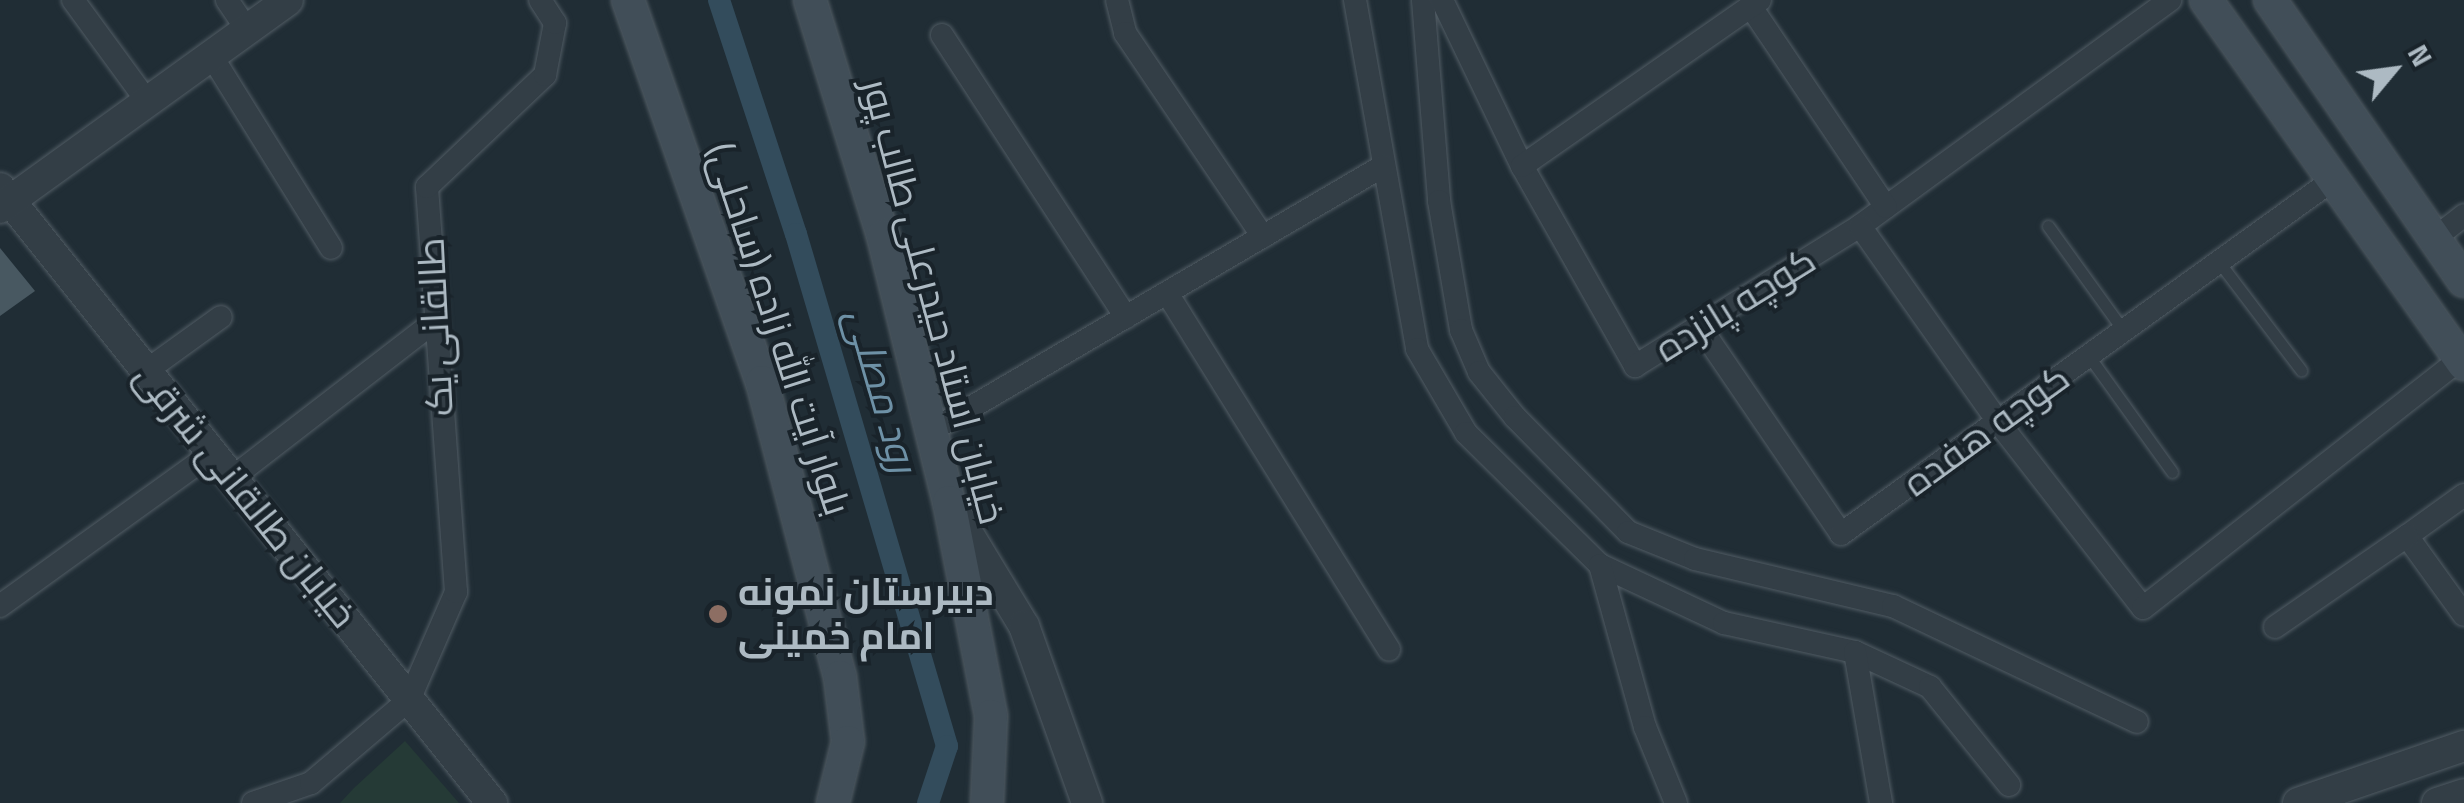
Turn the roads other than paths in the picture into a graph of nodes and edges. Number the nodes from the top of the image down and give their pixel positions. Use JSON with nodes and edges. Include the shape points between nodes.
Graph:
{"nodes":[{"id":1,"x":73,"y":0,"type":"edge"},
{"id":2,"x":227,"y":0,"type":"edge"},
{"id":3,"x":288,"y":0,"type":"edge"},
{"id":4,"x":540,"y":0,"type":"edge"},
{"id":5,"x":628,"y":0,"type":"edge"},
{"id":6,"x":810,"y":0,"type":"edge"},
{"id":7,"x":1117,"y":0,"type":"edge"},
{"id":8,"x":1354,"y":0,"type":"edge"},
{"id":9,"x":1423,"y":0,"type":"edge"},
{"id":10,"x":1442,"y":0,"type":"edge"},
{"id":11,"x":2170,"y":0,"type":"edge"},
{"id":12,"x":2206,"y":0,"type":"edge"},
{"id":13,"x":2270,"y":0,"type":"edge"},
{"id":14,"x":1756,"y":3,"type":"edge"},
{"id":15,"x":247,"y":30,"type":"junction"},
{"id":16,"x":942,"y":34,"type":"dead end"},
{"id":17,"x":211,"y":55,"type":"junction"},
{"id":18,"x":147,"y":102,"type":"junction"},
{"id":19,"x":1383,"y":166,"type":"junction"},
{"id":20,"x":1522,"y":166,"type":"junction"},
{"id":21,"x":2334,"y":179,"type":"junction"},
{"id":22,"x":3,"y":199,"type":"edge"},
{"id":23,"x":1886,"y":207,"type":"junction"},
{"id":24,"x":2464,"y":215,"type":"edge"},
{"id":25,"x":1860,"y":226,"type":"junction"},
{"id":26,"x":2048,"y":226,"type":"dead end"},
{"id":27,"x":1262,"y":237,"type":"junction"},
{"id":28,"x":2435,"y":238,"type":"junction"},
{"id":29,"x":331,"y":248,"type":"dead end"},
{"id":30,"x":2219,"y":262,"type":"junction"},
{"id":31,"x":2464,"y":281,"type":"edge"},
{"id":32,"x":1167,"y":293,"type":"junction"},
{"id":33,"x":221,"y":317,"type":"dead end"},
{"id":34,"x":1126,"y":317,"type":"junction"},
{"id":35,"x":435,"y":322,"type":"junction"},
{"id":36,"x":1700,"y":327,"type":"junction"},
{"id":37,"x":2123,"y":330,"type":"junction"},
{"id":38,"x":2088,"y":354,"type":"junction"},
{"id":39,"x":2462,"y":362,"type":"edge"},
{"id":40,"x":2302,"y":370,"type":"dead end"},
{"id":41,"x":146,"y":371,"type":"junction"},
{"id":42,"x":1999,"y":423,"type":"junction"},
{"id":43,"x":931,"y":431,"type":"junction"},
{"id":44,"x":212,"y":453,"type":"junction"},
{"id":45,"x":2172,"y":472,"type":"dead end"},
{"id":46,"x":232,"y":478,"type":"junction"},
{"id":47,"x":2464,"y":495,"type":"edge"},
{"id":48,"x":949,"y":502,"type":"junction"},
{"id":49,"x":2406,"y":536,"type":"junction"},
{"id":50,"x":1600,"y":565,"type":"junction"},
{"id":51,"x":0,"y":606,"type":"edge"},
{"id":52,"x":2464,"y":616,"type":"edge"},
{"id":53,"x":2275,"y":627,"type":"dead end"},
{"id":54,"x":1389,"y":650,"type":"dead end"},
{"id":55,"x":1856,"y":652,"type":"junction"},
{"id":56,"x":409,"y":700,"type":"junction"},
{"id":57,"x":2136,"y":722,"type":"dead end"},
{"id":58,"x":2464,"y":746,"type":"edge"},
{"id":59,"x":2008,"y":786,"type":"dead end"},
{"id":60,"x":306,"y":793,"type":"edge"},
{"id":61,"x":2464,"y":794,"type":"edge"},
{"id":62,"x":253,"y":803,"type":"edge"},
{"id":63,"x":492,"y":803,"type":"edge"},
{"id":64,"x":832,"y":803,"type":"edge"},
{"id":65,"x":987,"y":803,"type":"edge"},
{"id":66,"x":1087,"y":803,"type":"edge"},
{"id":67,"x":1676,"y":803,"type":"edge"},
{"id":68,"x":1881,"y":803,"type":"edge"},
{"id":69,"x":2298,"y":803,"type":"edge"},
{"id":70,"x":2437,"y":803,"type":"edge"}],
"edges":[{"from":1,"to":18,"type":"street"},
{"from":2,"to":15,"type":"street"},
{"from":3,"to":15,"type":"street"},
{"from":4,"to":35,"type":"street","name":"طالقانی یک","via":[[555,23],[545,75],[427,187]]},
{"from":5,"to":64,"type":"main road","name":"بلوار آیت الله زاده (ساحلی)","via":[[762,382],[840,677],[848,742]]},
{"from":6,"to":43,"type":"main road","name":"خیابان استاد حیدرعلی طالب پور","via":[[883,236]]},
{"from":7,"to":27,"type":"street","via":[[1125,34]]},
{"from":8,"to":19,"type":"street"},
{"from":9,"to":57,"type":"street","via":[[1438,184],[1461,330],[1480,372],[1515,416],[1628,532],[1695,559],[1894,606]]},
{"from":10,"to":20,"type":"street","name":"کوچه پانزده"},
{"from":11,"to":23,"type":"street","name":"کوچه پانزده"},
{"from":12,"to":21,"type":"main road"},
{"from":13,"to":28,"type":"main road"},
{"from":14,"to":20,"type":"street"},
{"from":14,"to":23,"type":"street"},
{"from":15,"to":17,"type":"street"},
{"from":16,"to":34,"type":"street"},
{"from":17,"to":18,"type":"street"},
{"from":17,"to":29,"type":"street"},
{"from":18,"to":22,"type":"street"},
{"from":19,"to":27,"type":"street"},
{"from":19,"to":50,"type":"street","via":[[1418,349],[1438,392],[1466,433]]},
{"from":20,"to":36,"type":"street","name":"کوچه پانزده","via":[[1635,366]]},
{"from":21,"to":30,"type":"street","name":"کوچه هفده"},
{"from":21,"to":39,"type":"main road"},
{"from":22,"to":41,"type":"street","name":"خیابان طالقانی شرقی"},
{"from":23,"to":25,"type":"street","name":"کوچه پانزده"},
{"from":24,"to":28,"type":"street"},
{"from":25,"to":36,"type":"street","name":"کوچه پانزده"},
{"from":25,"to":42,"type":"street"},
{"from":26,"to":37,"type":"lane"},
{"from":27,"to":32,"type":"street"},
{"from":28,"to":31,"type":"main road"},
{"from":30,"to":37,"type":"street","name":"کوچه هفده"},
{"from":30,"to":40,"type":"lane"},
{"from":32,"to":34,"type":"street"},
{"from":32,"to":54,"type":"street"},
{"from":33,"to":41,"type":"street"},
{"from":34,"to":43,"type":"street"},
{"from":35,"to":46,"type":"street"},
{"from":35,"to":56,"type":"street","name":"طالقانی یک","via":[[456,592]]},
{"from":36,"to":42,"type":"street","name":"کوچه هفده","via":[[1841,534]]},
{"from":37,"to":38,"type":"street","name":"کوچه هفده"},
{"from":38,"to":42,"type":"street","name":"کوچه هفده"},
{"from":38,"to":45,"type":"lane"},
{"from":39,"to":42,"type":"street","via":[[2143,608]]},
{"from":41,"to":44,"type":"street","name":"خیابان طالقانی شرقی"},
{"from":43,"to":48,"type":"main road","name":"خیابان استاد حیدرعلی طالب پور"},
{"from":44,"to":46,"type":"street","name":"خیابان طالقانی شرقی"},
{"from":44,"to":51,"type":"street"},
{"from":46,"to":56,"type":"street","name":"خیابان طالقانی شرقی"},
{"from":47,"to":49,"type":"street"},
{"from":48,"to":65,"type":"main road","name":"خیابان استاد حیدرعلی طالب پور","via":[[991,716]]},
{"from":48,"to":66,"type":"street","via":[[1024,626]]},
{"from":49,"to":52,"type":"street"},
{"from":49,"to":53,"type":"street"},
{"from":50,"to":55,"type":"street","via":[[1724,623]]},
{"from":50,"to":67,"type":"street","via":[[1644,728]]},
{"from":55,"to":59,"type":"street","via":[[1930,687]]},
{"from":55,"to":68,"type":"street"},
{"from":56,"to":60,"type":"street"},
{"from":56,"to":63,"type":"street","name":"خیابان طالقانی شرقی"},
{"from":58,"to":69,"type":"street"},
{"from":60,"to":62,"type":"street"},
{"from":61,"to":70,"type":"street"}]}
